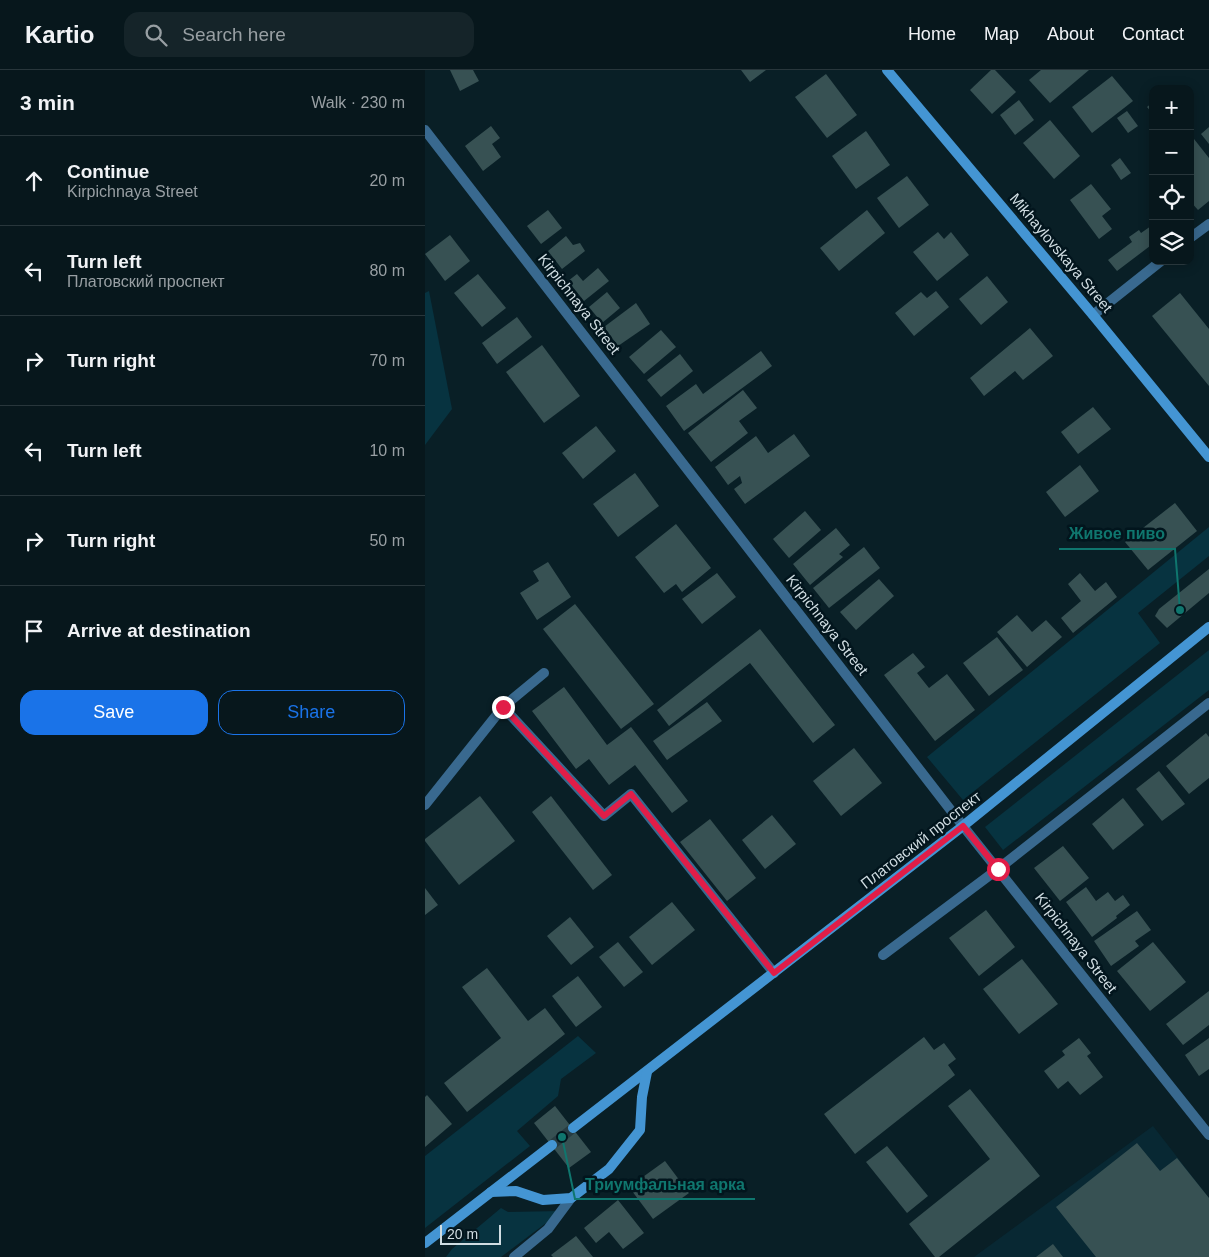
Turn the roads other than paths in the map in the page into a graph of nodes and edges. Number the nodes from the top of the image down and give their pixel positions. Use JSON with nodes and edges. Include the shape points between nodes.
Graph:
{"nodes":[{"id":1,"x":887,"y":70,"type":"edge"},
{"id":2,"x":425,"y":130,"type":"edge"},
{"id":3,"x":1209,"y":224,"type":"edge"},
{"id":4,"x":1194,"y":235,"type":"edge"},
{"id":5,"x":1156,"y":265,"type":"edge"},
{"id":6,"x":1093,"y":315,"type":"junction"},
{"id":7,"x":1209,"y":457,"type":"edge"},
{"id":8,"x":1209,"y":627,"type":"edge"},
{"id":9,"x":543,"y":673,"type":"dead end"},
{"id":10,"x":1209,"y":703,"type":"edge"},
{"id":11,"x":503,"y":707,"type":"junction"},
{"id":12,"x":425,"y":805,"type":"edge"},
{"id":13,"x":963,"y":826,"type":"junction"},
{"id":14,"x":998,"y":869,"type":"junction"},
{"id":15,"x":883,"y":955,"type":"dead end"},
{"id":16,"x":774,"y":973,"type":"junction"},
{"id":17,"x":647,"y":1072,"type":"junction"},
{"id":18,"x":573,"y":1128,"type":"tunnel mouth"},
{"id":19,"x":1209,"y":1134,"type":"edge"},
{"id":20,"x":552,"y":1145,"type":"tunnel mouth"},
{"id":21,"x":491,"y":1192,"type":"junction"},
{"id":22,"x":571,"y":1198,"type":"junction"},
{"id":23,"x":425,"y":1243,"type":"edge"},
{"id":24,"x":513,"y":1257,"type":"edge"}],
"edges":[{"from":1,"to":6,"type":"main road","name":"Mikhaylovskaya Street"},
{"from":2,"to":13,"type":"street","name":"Kirpichnaya Street"},
{"from":3,"to":4,"type":"street"},
{"from":5,"to":6,"type":"street"},
{"from":6,"to":7,"type":"main road","name":"Mikhaylovskaya Street"},
{"from":8,"to":13,"type":"main road","name":"Платовский проспект"},
{"from":9,"to":11,"type":"street"},
{"from":10,"to":14,"type":"street"},
{"from":11,"to":12,"type":"street"},
{"from":11,"to":16,"type":"street","via":[[604,816],[631,794]]},
{"from":13,"to":14,"type":"street","name":"Kirpichnaya Street"},
{"from":13,"to":16,"type":"main road","name":"Платовский проспект"},
{"from":14,"to":15,"type":"street"},
{"from":14,"to":19,"type":"street","name":"Kirpichnaya Street"},
{"from":16,"to":17,"type":"main road","name":"Платовский проспект"},
{"from":17,"to":18,"type":"main road","name":"Платовский проспект"},
{"from":17,"to":22,"type":"main road","via":[[640,1130],[609,1169]]},
{"from":20,"to":21,"type":"main road"},
{"from":21,"to":22,"type":"main road","via":[[516,1191],[543,1200]]},
{"from":21,"to":23,"type":"main road"},
{"from":22,"to":24,"type":"street","via":[[548,1229]]}]}
